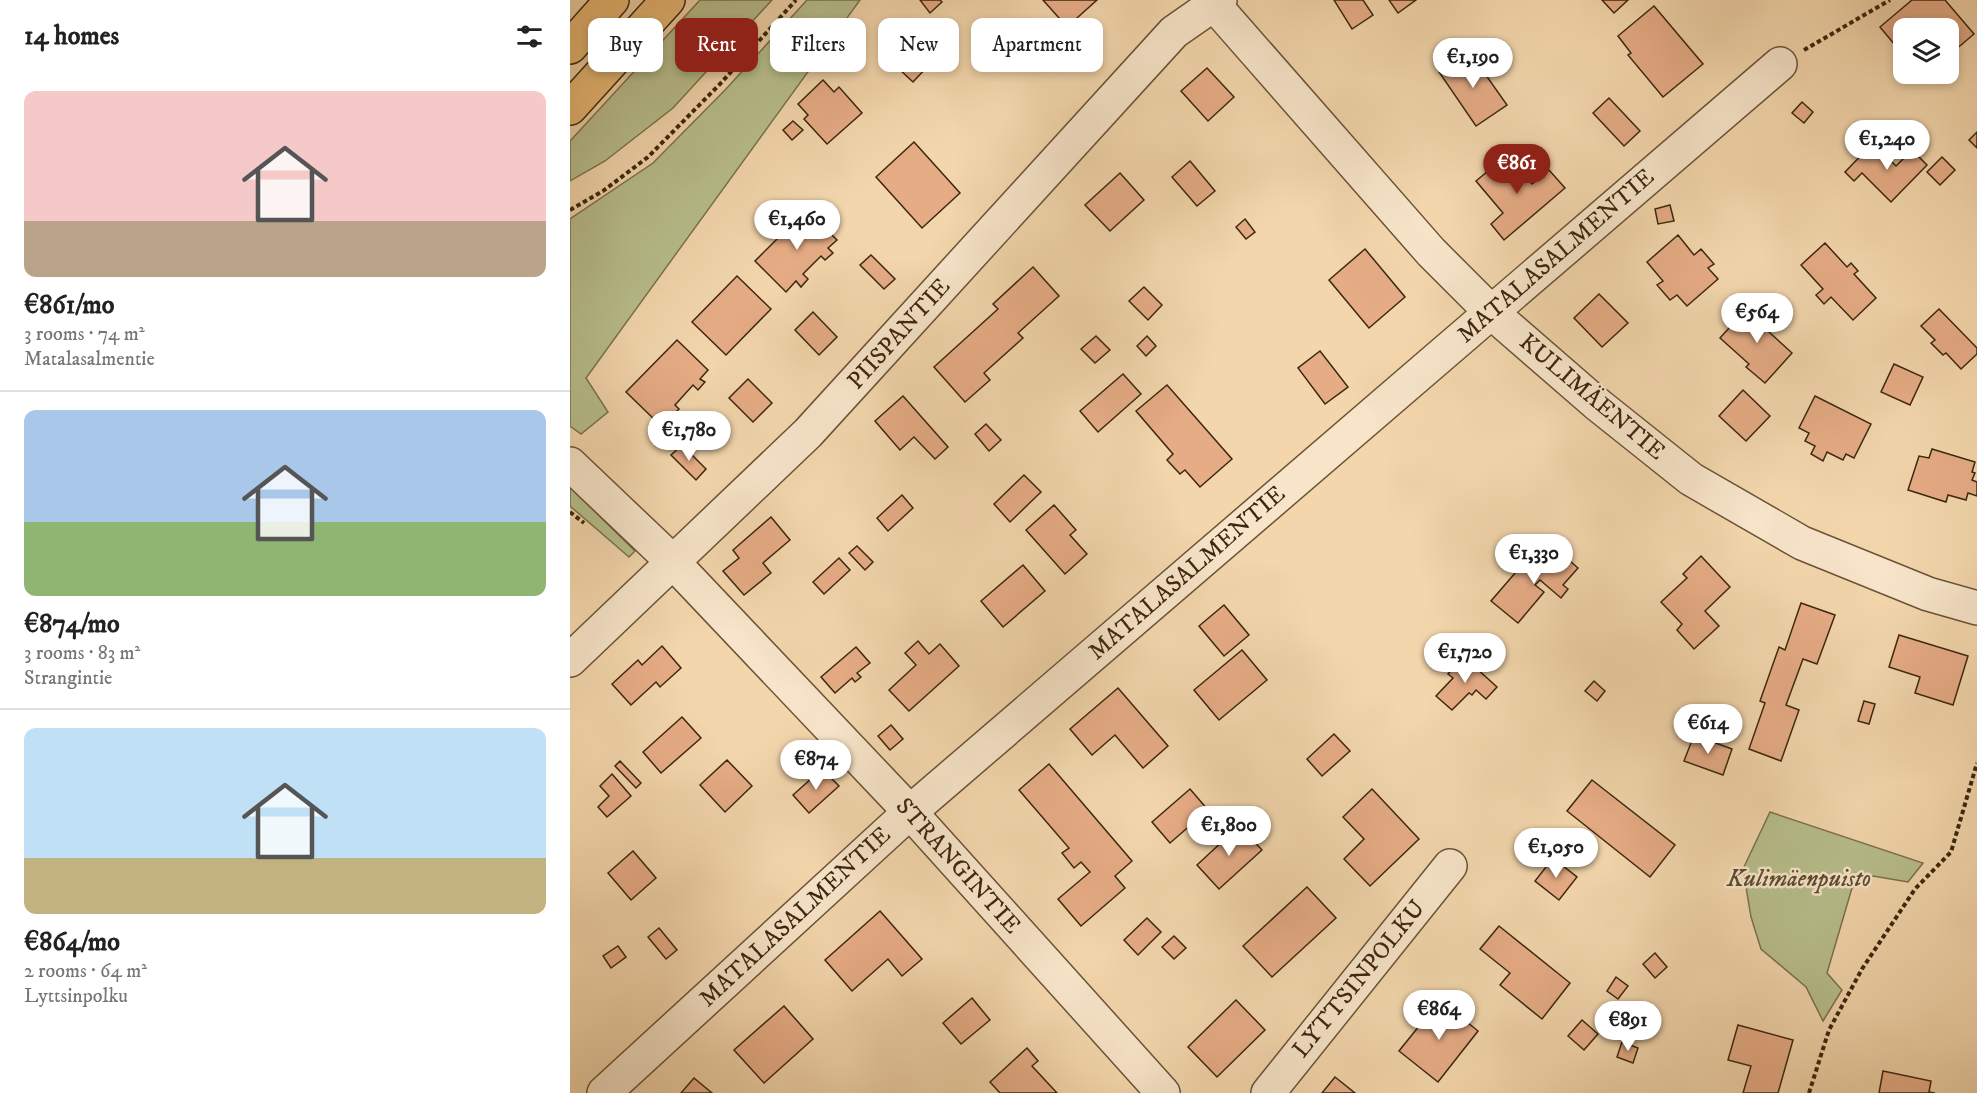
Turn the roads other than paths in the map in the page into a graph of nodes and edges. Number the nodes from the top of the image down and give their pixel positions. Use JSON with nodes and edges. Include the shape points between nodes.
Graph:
{"nodes":[{"id":1,"x":612,"y":0,"type":"edge"},
{"id":2,"x":668,"y":0,"type":"edge"},
{"id":3,"x":1214,"y":1,"type":"edge"},
{"id":4,"x":570,"y":46,"type":"edge"},
{"id":5,"x":1780,"y":64,"type":"road end"},
{"id":6,"x":570,"y":108,"type":"edge"},
{"id":7,"x":1491,"y":312,"type":"junction"},
{"id":8,"x":570,"y":464,"type":"edge"},
{"id":9,"x":672,"y":561,"type":"junction"},
{"id":10,"x":1977,"y":608,"type":"edge"},
{"id":11,"x":570,"y":660,"type":"edge"},
{"id":12,"x":910,"y":812,"type":"junction"},
{"id":13,"x":1450,"y":866,"type":"dead end"},
{"id":14,"x":604,"y":1093,"type":"edge"},
{"id":15,"x":1163,"y":1093,"type":"edge"},
{"id":16,"x":1268,"y":1093,"type":"edge"}],
"edges":[{"from":1,"to":4,"type":"highway"},
{"from":2,"to":6,"type":"highway"},
{"from":3,"to":7,"type":"street","name":"KULIMÄENTIE","via":[[1431,252]]},
{"from":3,"to":9,"type":"street","name":"PIISPANTIE","via":[[1174,32],[808,433]]},
{"from":5,"to":7,"type":"street","name":"MATALASALMENTIE"},
{"from":7,"to":10,"type":"street","name":"KULIMÄENTIE","via":[[1691,479],[1802,543],[1929,594]]},
{"from":7,"to":12,"type":"street","name":"MATALASALMENTIE"},
{"from":8,"to":9,"type":"street","name":"STRANGINTIE"},
{"from":9,"to":11,"type":"street","name":"PIISPANTIE"},
{"from":9,"to":12,"type":"street","name":"STRANGINTIE"},
{"from":12,"to":14,"type":"street","name":"MATALASALMENTIE"},
{"from":12,"to":15,"type":"street","name":"STRANGINTIE"},
{"from":13,"to":16,"type":"street","name":"LYTTSINPOLKU"}]}
